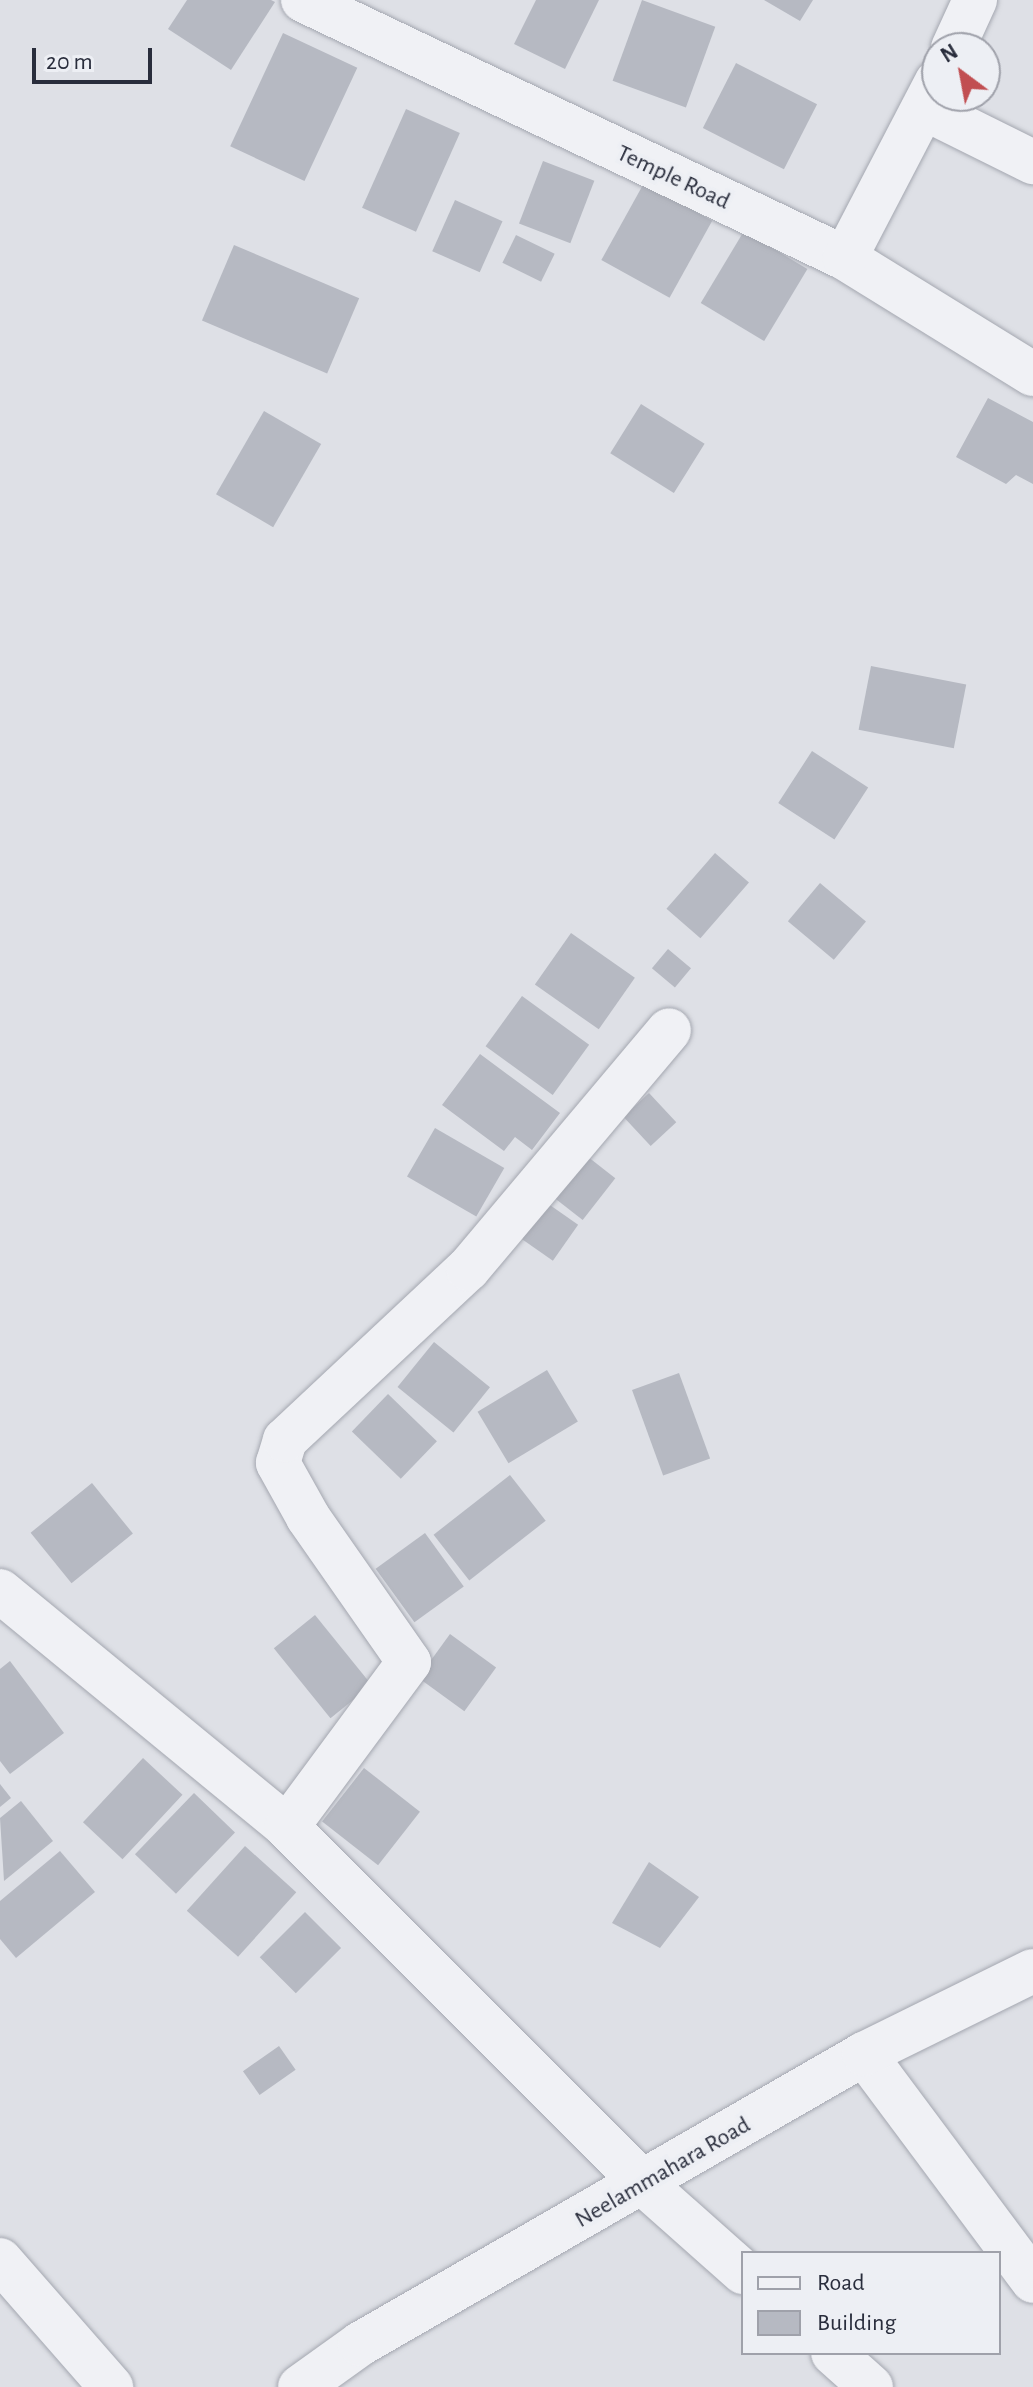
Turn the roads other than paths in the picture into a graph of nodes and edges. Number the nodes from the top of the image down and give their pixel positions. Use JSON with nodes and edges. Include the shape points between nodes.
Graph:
{"nodes":[{"id":1,"x":303,"y":0,"type":"edge"},
{"id":2,"x":975,"y":0,"type":"edge"},
{"id":3,"x":960,"y":32,"type":"edge"},
{"id":4,"x":921,"y":112,"type":"edge"},
{"id":5,"x":956,"y":112,"type":"edge"},
{"id":6,"x":1033,"y":162,"type":"edge"},
{"id":7,"x":845,"y":258,"type":"junction"},
{"id":8,"x":1033,"y":374,"type":"edge"},
{"id":9,"x":669,"y":1030,"type":"dead end"},
{"id":10,"x":0,"y":1591,"type":"edge"},
{"id":11,"x":287,"y":1827,"type":"junction"},
{"id":12,"x":1033,"y":1971,"type":"edge"},
{"id":13,"x":864,"y":2054,"type":"junction"},
{"id":14,"x":646,"y":2186,"type":"junction"},
{"id":15,"x":0,"y":2260,"type":"edge"},
{"id":16,"x":741,"y":2270,"type":"edge"},
{"id":17,"x":1033,"y":2281,"type":"edge"},
{"id":18,"x":835,"y":2355,"type":"edge"},
{"id":19,"x":111,"y":2387,"type":"edge"},
{"id":20,"x":300,"y":2387,"type":"edge"},
{"id":21,"x":871,"y":2387,"type":"edge"}],
"edges":[{"from":1,"to":7,"type":"street","name":"Temple Road"},
{"from":2,"to":3,"type":"street"},
{"from":4,"to":7,"type":"street"},
{"from":5,"to":6,"type":"street"},
{"from":7,"to":8,"type":"street","name":"Temple Road"},
{"from":9,"to":11,"type":"street","via":[[468,1269],[285,1440],[278,1463],[308,1517],[409,1662]]},
{"from":10,"to":11,"type":"street"},
{"from":11,"to":14,"type":"street"},
{"from":12,"to":13,"type":"street","name":"Neelammahara Road"},
{"from":13,"to":14,"type":"street","name":"Neelammahara Road"},
{"from":13,"to":17,"type":"street"},
{"from":14,"to":16,"type":"street"},
{"from":14,"to":20,"type":"street","name":"Neelammahara Road","via":[[360,2344]]},
{"from":15,"to":19,"type":"street"},
{"from":18,"to":21,"type":"street"}]}
